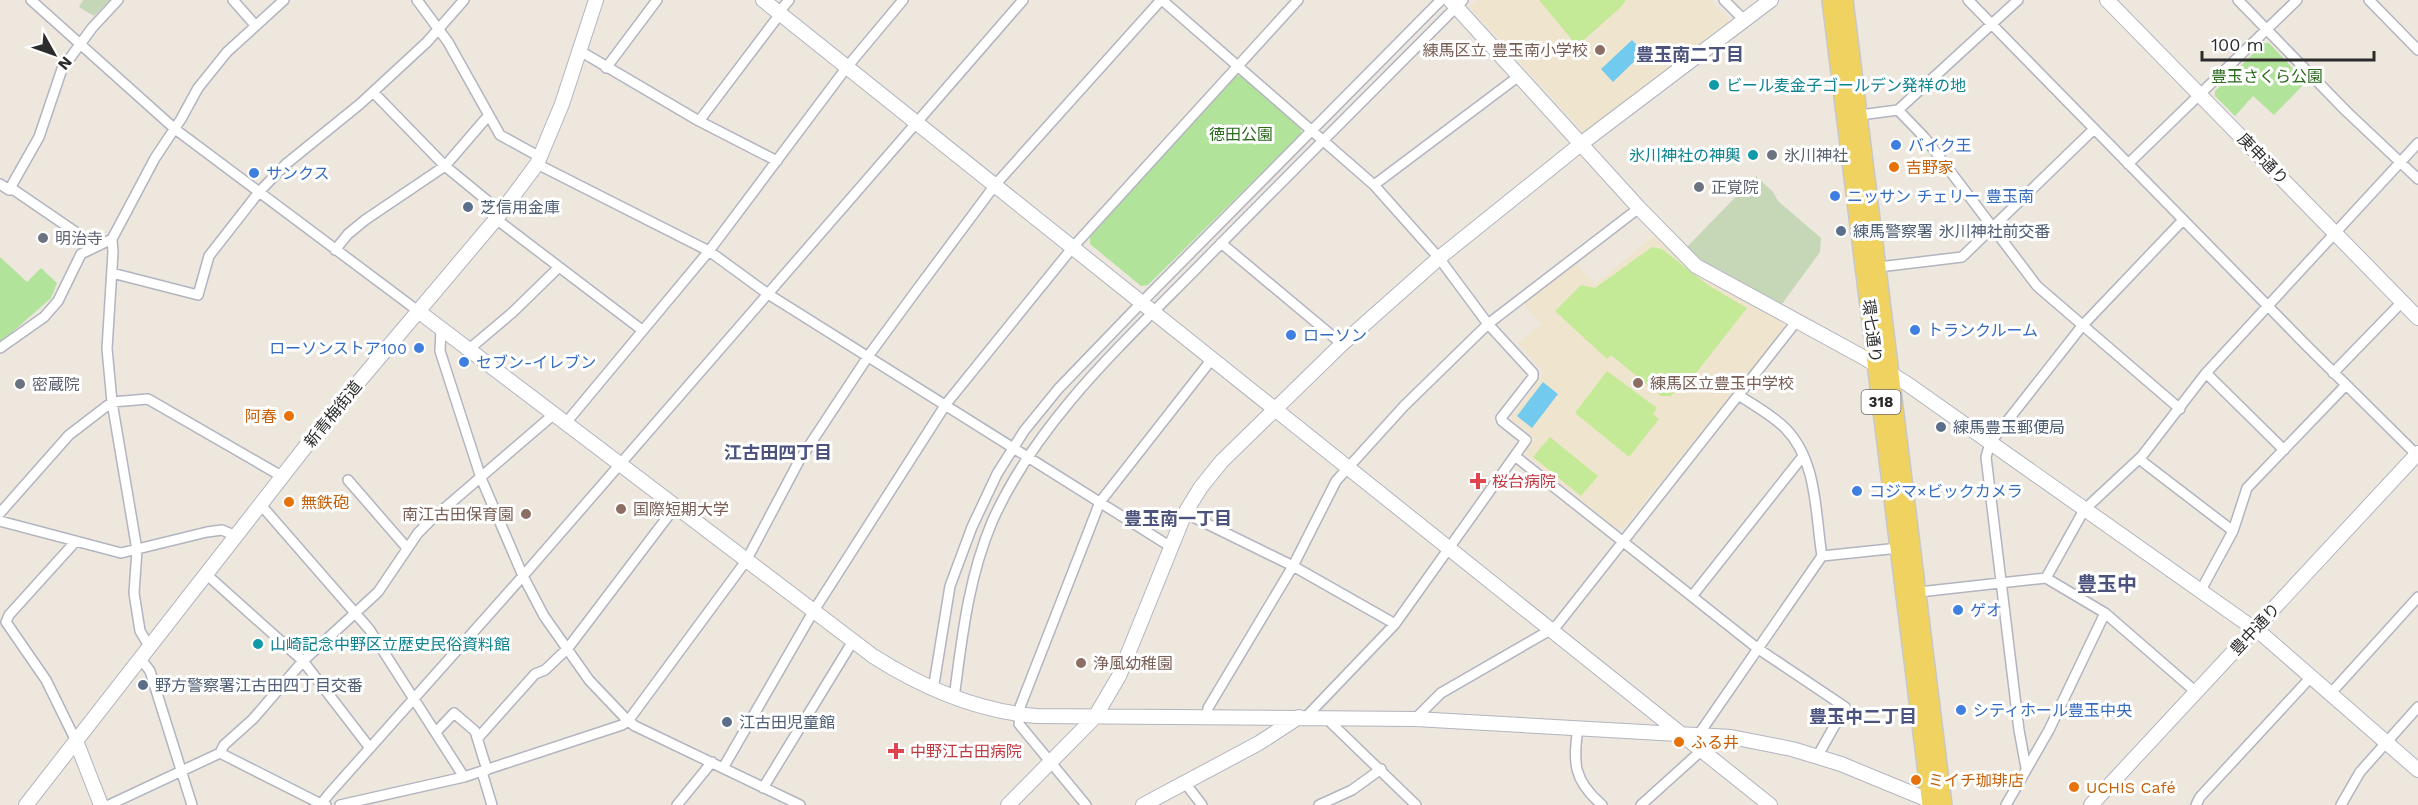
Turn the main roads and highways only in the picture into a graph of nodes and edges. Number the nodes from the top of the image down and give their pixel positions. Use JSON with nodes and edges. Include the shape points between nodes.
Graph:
{"nodes":[{"id":1,"x":1830,"y":0,"type":"edge"},
{"id":2,"x":1845,"y":0,"type":"edge"},
{"id":3,"x":1936,"y":804,"type":"edge"}],
"edges":[{"from":1,"to":3,"type":"main road","name":"環七通り","number":"318","via":[[1899,548]]},
{"from":2,"to":3,"type":"main road","name":"環七通り","number":"318","via":[[1919,592]]}]}
